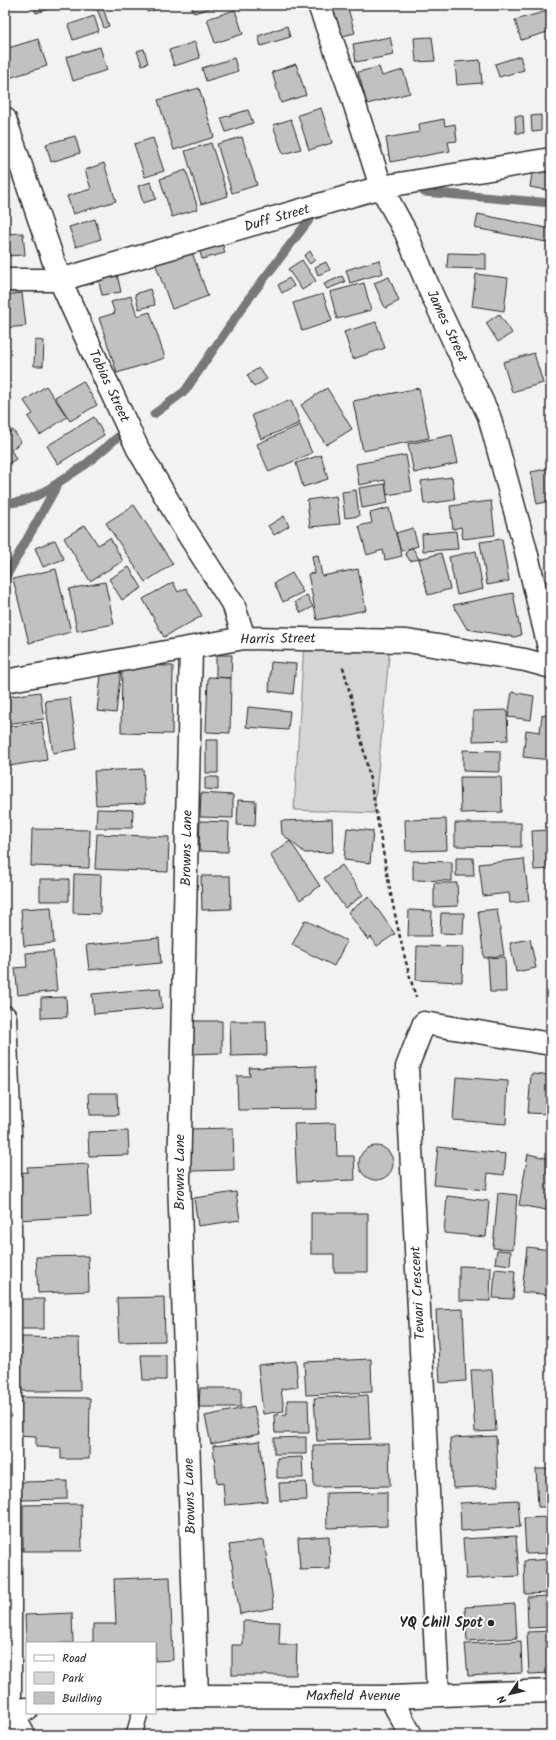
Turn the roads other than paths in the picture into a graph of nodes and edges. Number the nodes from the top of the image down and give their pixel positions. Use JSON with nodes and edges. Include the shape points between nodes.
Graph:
{"nodes":[{"id":1,"x":319,"y":5,"type":"edge"},
{"id":2,"x":5,"y":119,"type":"edge"},
{"id":3,"x":551,"y":159,"type":"edge"},
{"id":4,"x":381,"y":187,"type":"junction"},
{"id":5,"x":5,"y":280,"type":"edge"},
{"id":6,"x":60,"y":280,"type":"junction"},
{"id":7,"x":244,"y":638,"type":"junction"},
{"id":8,"x":191,"y":648,"type":"junction"},
{"id":9,"x":551,"y":656,"type":"edge"},
{"id":10,"x":551,"y":667,"type":"edge"},
{"id":11,"x":5,"y":681,"type":"edge"},
{"id":12,"x":5,"y":1017,"type":"edge"},
{"id":13,"x":551,"y":1044,"type":"edge"},
{"id":14,"x":551,"y":1691,"type":"edge"},
{"id":15,"x":438,"y":1694,"type":"junction"},
{"id":16,"x":197,"y":1696,"type":"junction"},
{"id":17,"x":390,"y":1697,"type":"junction"},
{"id":18,"x":156,"y":1699,"type":"edge"},
{"id":19,"x":14,"y":1710,"type":"edge"},
{"id":20,"x":140,"y":1714,"type":"edge"},
{"id":21,"x":24,"y":1735,"type":"edge"},
{"id":22,"x":134,"y":1735,"type":"edge"},
{"id":23,"x":411,"y":1735,"type":"edge"}],
"edges":[{"from":1,"to":4,"type":"street","name":"James Street"},
{"from":2,"to":6,"type":"street","name":"Tobias Street"},
{"from":3,"to":4,"type":"street","name":"Duff Street"},
{"from":4,"to":6,"type":"street","name":"Duff Street"},
{"from":4,"to":9,"type":"street","name":"James Street","via":[[406,233],[489,416],[525,547]]},
{"from":5,"to":6,"type":"street","name":"Duff Street"},
{"from":6,"to":7,"type":"street","name":"Tobias Street","via":[[138,449],[234,606]]},
{"from":7,"to":8,"type":"street","name":"Harris Street"},
{"from":7,"to":10,"type":"street","name":"Harris Street","via":[[407,641],[525,660]]},
{"from":8,"to":11,"type":"street","name":"Harris Street"},
{"from":8,"to":16,"type":"street","name":"Browns Lane","via":[[179,1180]]},
{"from":12,"to":19,"type":"street","via":[[10,1133]]},
{"from":13,"to":15,"type":"street","name":"Tewari Crescent","via":[[424,1023],[407,1067]]},
{"from":14,"to":15,"type":"street","name":"Maxfield Avenue"},
{"from":15,"to":17,"type":"street","name":"Maxfield Avenue"},
{"from":16,"to":17,"type":"street","name":"Maxfield Avenue"},
{"from":16,"to":18,"type":"street","name":"Maxfield Avenue"},
{"from":17,"to":23,"type":"street"},
{"from":19,"to":21,"type":"street"},
{"from":20,"to":22,"type":"lane"}]}
